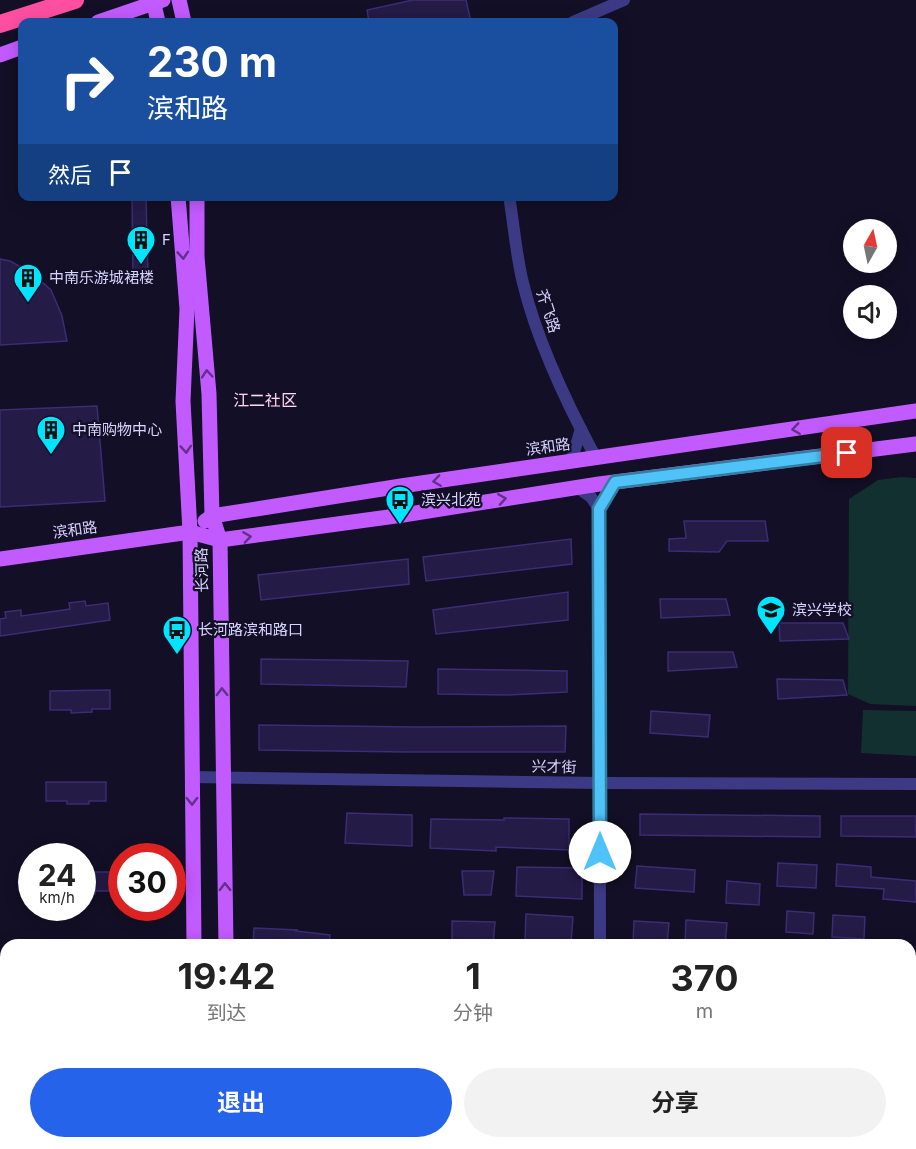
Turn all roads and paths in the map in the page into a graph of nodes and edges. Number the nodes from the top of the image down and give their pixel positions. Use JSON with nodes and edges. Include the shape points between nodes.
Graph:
{"nodes":[{"id":1,"x":75,"y":0,"type":"edge"},
{"id":2,"x":179,"y":0,"type":"edge"},
{"id":3,"x":624,"y":0,"type":"edge"},
{"id":4,"x":157,"y":1,"type":"edge"},
{"id":5,"x":18,"y":18,"type":"edge"},
{"id":6,"x":19,"y":18,"type":"edge"},
{"id":7,"x":109,"y":18,"type":"edge"},
{"id":8,"x":158,"y":18,"type":"edge"},
{"id":9,"x":183,"y":18,"type":"edge"},
{"id":10,"x":582,"y":18,"type":"edge"},
{"id":11,"x":0,"y":24,"type":"edge"},
{"id":12,"x":18,"y":48,"type":"edge"},
{"id":13,"x":0,"y":55,"type":"edge"},
{"id":14,"x":178,"y":201,"type":"edge"},
{"id":15,"x":197,"y":201,"type":"edge"},
{"id":16,"x":510,"y":201,"type":"edge"},
{"id":17,"x":916,"y":411,"type":"edge"},
{"id":18,"x":580,"y":429,"type":"junction"},
{"id":19,"x":916,"y":444,"type":"edge"},
{"id":20,"x":596,"y":458,"type":"junction"},
{"id":21,"x":571,"y":462,"type":"junction"},
{"id":22,"x":615,"y":482,"type":"junction"},
{"id":23,"x":577,"y":487,"type":"junction"},
{"id":24,"x":599,"y":509,"type":"junction"},
{"id":25,"x":212,"y":516,"type":"junction"},
{"id":26,"x":190,"y":532,"type":"junction"},
{"id":27,"x":220,"y":540,"type":"junction"},
{"id":28,"x":0,"y":559,"type":"edge"},
{"id":29,"x":222,"y":776,"type":"junction"},
{"id":30,"x":192,"y":777,"type":"junction"},
{"id":31,"x":601,"y":783,"type":"junction"},
{"id":32,"x":916,"y":784,"type":"edge"},
{"id":33,"x":194,"y":939,"type":"edge"},
{"id":34,"x":226,"y":939,"type":"edge"},
{"id":35,"x":600,"y":939,"type":"edge"}],
"edges":[{"from":1,"to":6,"type":"highway"},
{"from":2,"to":9,"type":"main road"},
{"from":3,"to":10,"type":"street"},
{"from":4,"to":7,"type":"main road"},
{"from":4,"to":8,"type":"main road"},
{"from":5,"to":11,"type":"highway"},
{"from":12,"to":13,"type":"main road"},
{"from":14,"to":26,"type":"main road","name":"长河路","one_way":true,"via":[[187,309],[183,401]]},
{"from":25,"to":15,"type":"main road","name":"长河路","one_way":true},
{"from":16,"to":18,"type":"street","name":"齐飞路","via":[[523,284],[543,344]]},
{"from":17,"to":20,"type":"main road","name":"滨和路","one_way":true},
{"from":18,"to":20,"type":"street","name":"齐飞路"},
{"from":18,"to":21,"type":"street"},
{"from":19,"to":22,"type":"main road","name":"滨和路"},
{"from":20,"to":21,"type":"main road","name":"滨和路"},
{"from":21,"to":25,"type":"main road","name":"滨和路","one_way":true},
{"from":22,"to":23,"type":"main road","name":"滨和路"},
{"from":22,"to":24,"type":"street"},
{"from":23,"to":24,"type":"street"},
{"from":27,"to":23,"type":"main road","name":"滨和路","one_way":true},
{"from":24,"to":31,"type":"street"},
{"from":25,"to":26,"type":"main road","name":"滨和路"},
{"from":25,"to":27,"type":"main road","name":"长河路"},
{"from":26,"to":27,"type":"main road","name":"滨和路"},
{"from":26,"to":28,"type":"main road","name":"滨和路"},
{"from":26,"to":30,"type":"main road","name":"长河路"},
{"from":29,"to":27,"type":"main road","name":"长河路","one_way":true},
{"from":29,"to":30,"type":"street","name":"兴才街"},
{"from":29,"to":31,"type":"street","name":"兴才街"},
{"from":34,"to":29,"type":"main road","name":"长河路","one_way":true},
{"from":30,"to":33,"type":"main road","name":"长河路","one_way":true},
{"from":31,"to":32,"type":"street","name":"兴才街"},
{"from":31,"to":35,"type":"street"}]}
